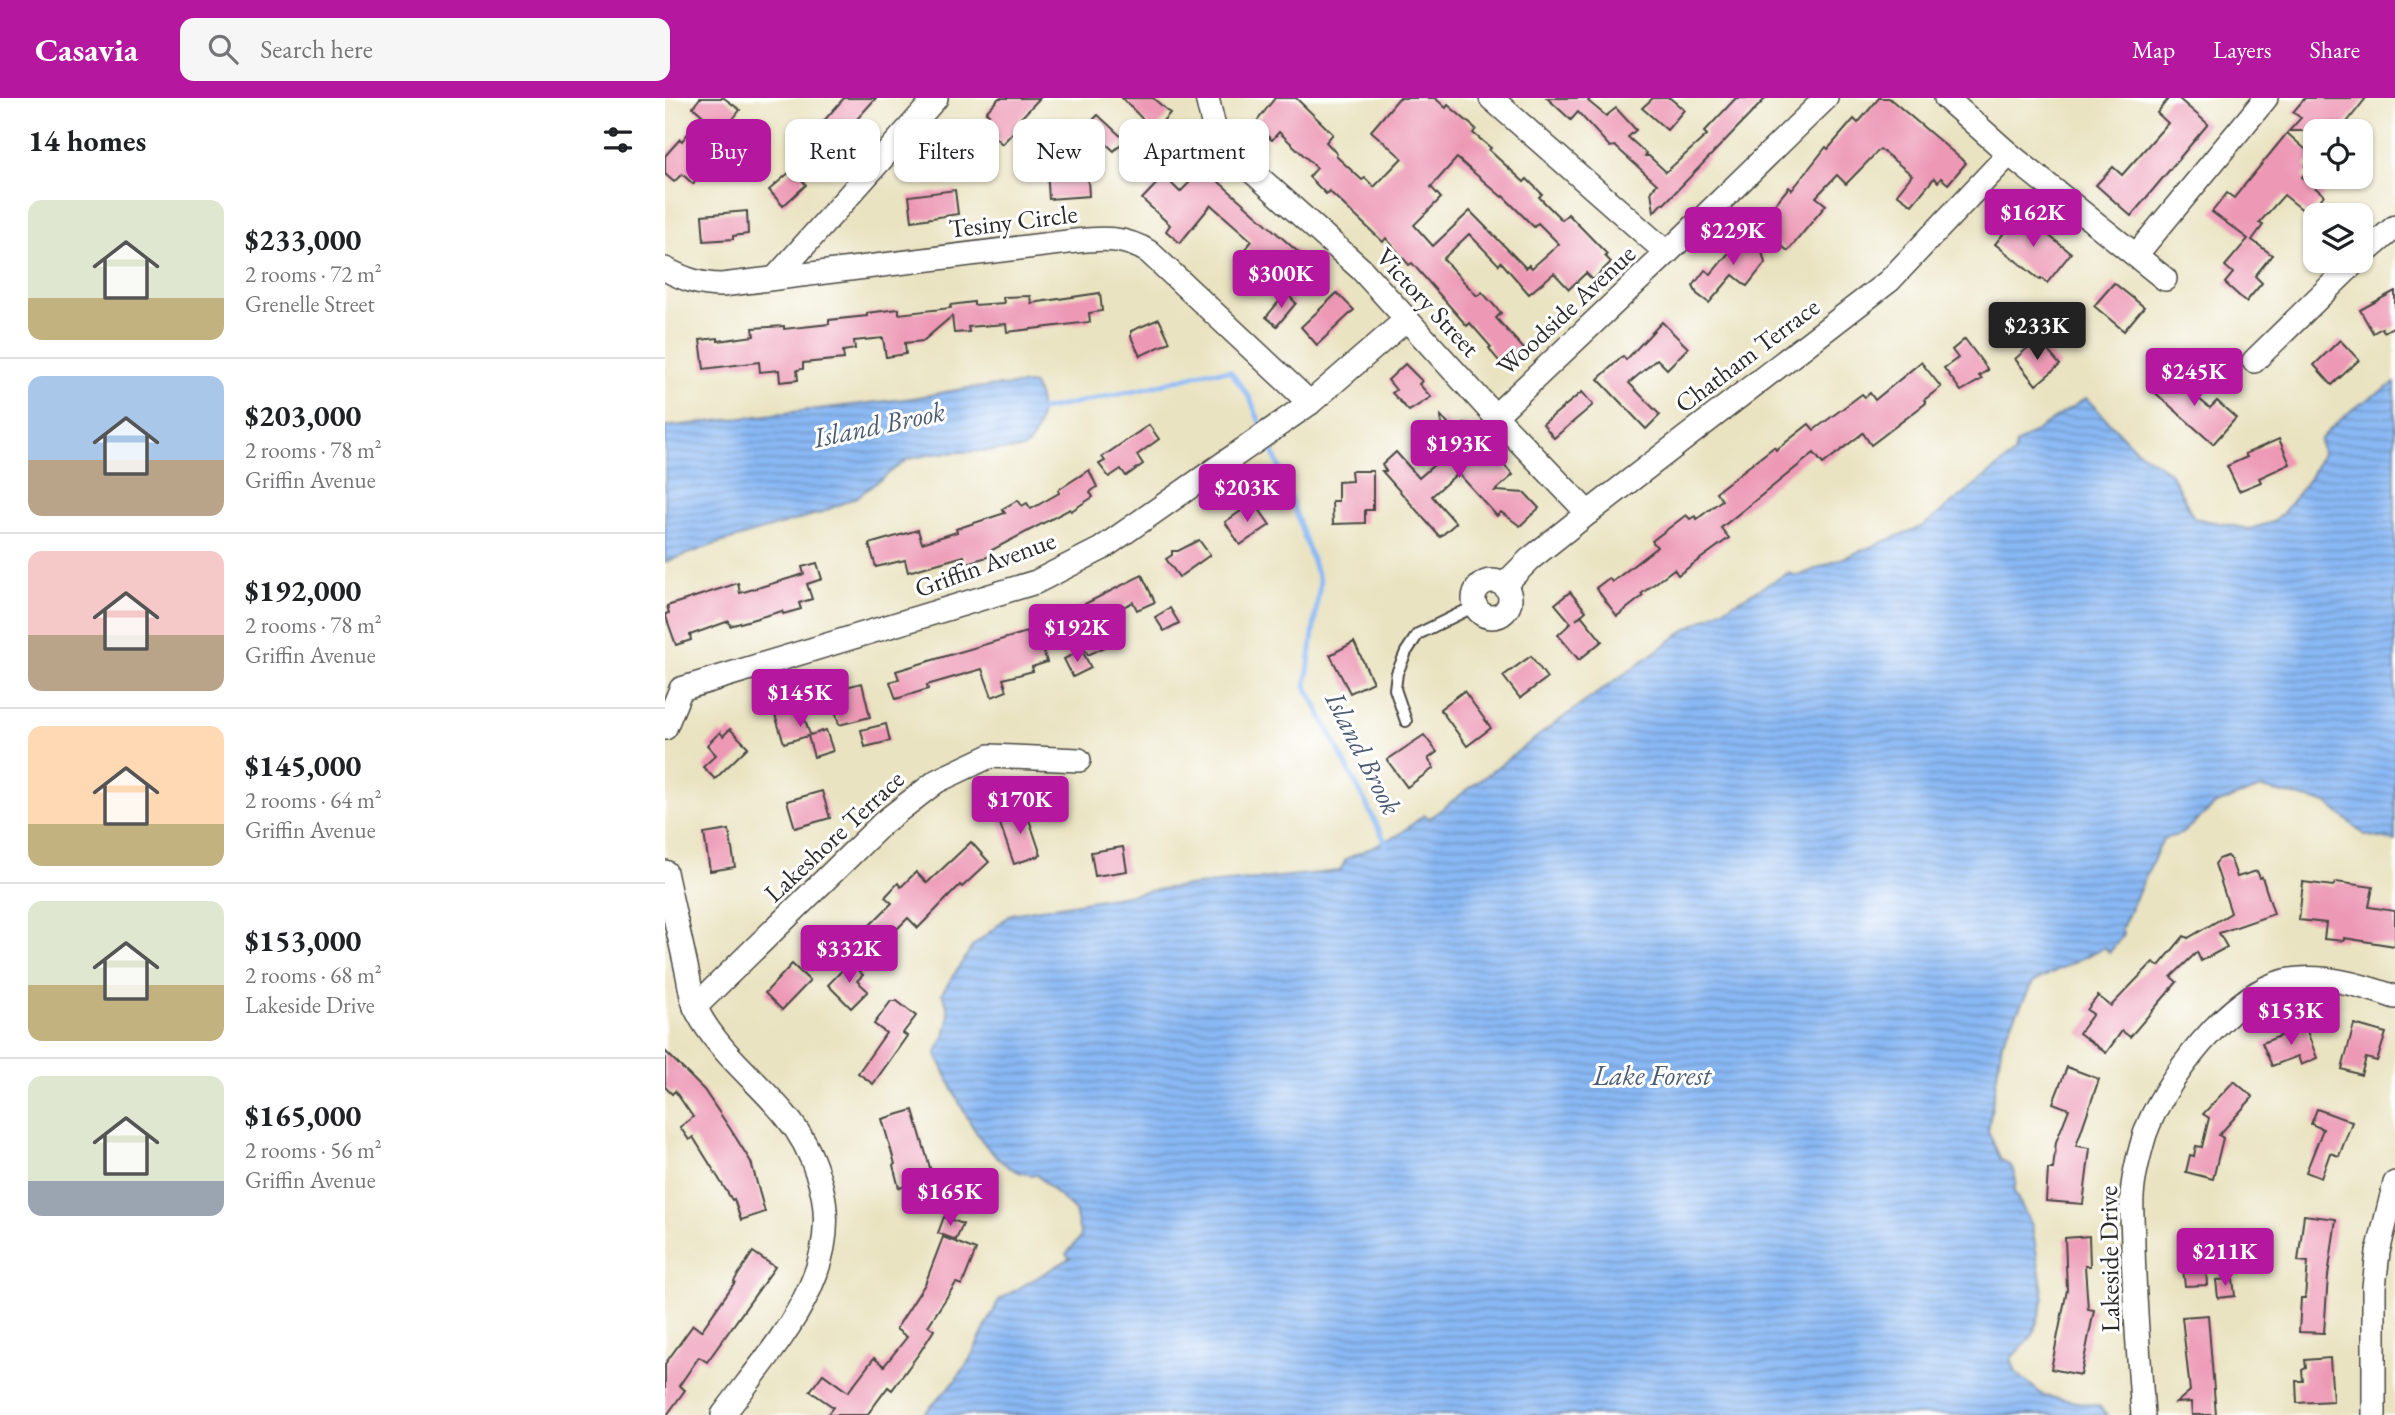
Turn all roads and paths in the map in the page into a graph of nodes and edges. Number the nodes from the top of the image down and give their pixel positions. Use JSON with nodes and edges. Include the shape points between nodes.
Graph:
{"nodes":[{"id":1,"x":936,"y":98,"type":"edge"},
{"id":2,"x":1491,"y":98,"type":"edge"},
{"id":3,"x":1946,"y":98,"type":"edge"},
{"id":4,"x":2266,"y":98,"type":"edge"},
{"id":5,"x":1821,"y":100,"type":"edge"},
{"id":6,"x":1212,"y":102,"type":"edge"},
{"id":7,"x":2009,"y":154,"type":"junction"},
{"id":8,"x":2395,"y":227,"type":"edge"},
{"id":9,"x":2373,"y":246,"type":"edge"},
{"id":10,"x":1667,"y":253,"type":"junction"},
{"id":11,"x":2136,"y":255,"type":"junction"},
{"id":12,"x":665,"y":269,"type":"edge"},
{"id":13,"x":2344,"y":273,"type":"edge"},
{"id":14,"x":777,"y":276,"type":"junction"},
{"id":15,"x":2165,"y":279,"type":"dead end"},
{"id":16,"x":1407,"y":319,"type":"junction"},
{"id":17,"x":2254,"y":361,"type":"dead end"},
{"id":18,"x":1310,"y":403,"type":"junction"},
{"id":19,"x":1495,"y":416,"type":"junction"},
{"id":20,"x":1588,"y":513,"type":"junction"},
{"id":21,"x":1475,"y":606,"type":"joint"},
{"id":22,"x":673,"y":691,"type":"edge"},
{"id":23,"x":1406,"y":721,"type":"dead end"},
{"id":24,"x":665,"y":729,"type":"edge"},
{"id":25,"x":1079,"y":760,"type":"dead end"},
{"id":26,"x":665,"y":872,"type":"edge"},
{"id":27,"x":2395,"y":997,"type":"edge"},
{"id":28,"x":695,"y":1007,"type":"junction"},
{"id":29,"x":2395,"y":1183,"type":"edge"},
{"id":30,"x":723,"y":1415,"type":"edge"},
{"id":31,"x":2143,"y":1415,"type":"edge"},
{"id":32,"x":2374,"y":1415,"type":"edge"}],
"edges":[{"from":1,"to":14,"type":"street"},
{"from":2,"to":10,"type":"street"},
{"from":3,"to":7,"type":"street"},
{"from":4,"to":11,"type":"street"},
{"from":5,"to":10,"type":"street","name":"Woodside Avenue"},
{"from":6,"to":16,"type":"street","name":"Victory Street","via":[[1215,131],[1226,148],[1361,269]]},
{"from":7,"to":11,"type":"street"},
{"from":7,"to":20,"type":"street","name":"Chatham Terrace","via":[[1889,281]]},
{"from":8,"to":9,"type":"street"},
{"from":10,"to":19,"type":"street","name":"Woodside Avenue"},
{"from":11,"to":15,"type":"street"},
{"from":12,"to":14,"type":"street","name":"Tesiny Circle","via":[[703,285]]},
{"from":13,"to":17,"type":"street"},
{"from":14,"to":18,"type":"street","name":"Tesiny Circle","via":[[1076,241],[1121,240],[1149,252]]},
{"from":16,"to":18,"type":"street","name":"Griffin Avenue"},
{"from":16,"to":19,"type":"street","name":"Victory Street"},
{"from":18,"to":22,"type":"street","name":"Griffin Avenue","via":[[1101,549],[1036,582]]},
{"from":19,"to":20,"type":"street","name":"Victory Street"},
{"from":20,"to":21,"type":"street","name":"Chatham Terrace","via":[[1504,585],[1510,598],[1505,612],[1486,616]]},
{"from":21,"to":23,"type":"lane","via":[[1418,634],[1406,652],[1395,690]]},
{"from":22,"to":24,"type":"street","name":"Griffin Avenue"},
{"from":25,"to":28,"type":"street","name":"Lakeshore Terrace","via":[[990,756],[937,782],[884,822]]},
{"from":26,"to":28,"type":"street"},
{"from":27,"to":31,"type":"street","name":"Lakeside Drive","via":[[2326,980],[2299,979],[2267,987],[2216,1026],[2159,1104],[2145,1133],[2132,1196]]},
{"from":28,"to":30,"type":"street","via":[[721,1048],[797,1130],[824,1192],[827,1220],[821,1261],[810,1291]]},
{"from":29,"to":32,"type":"street","via":[[2374,1287]]}]}
